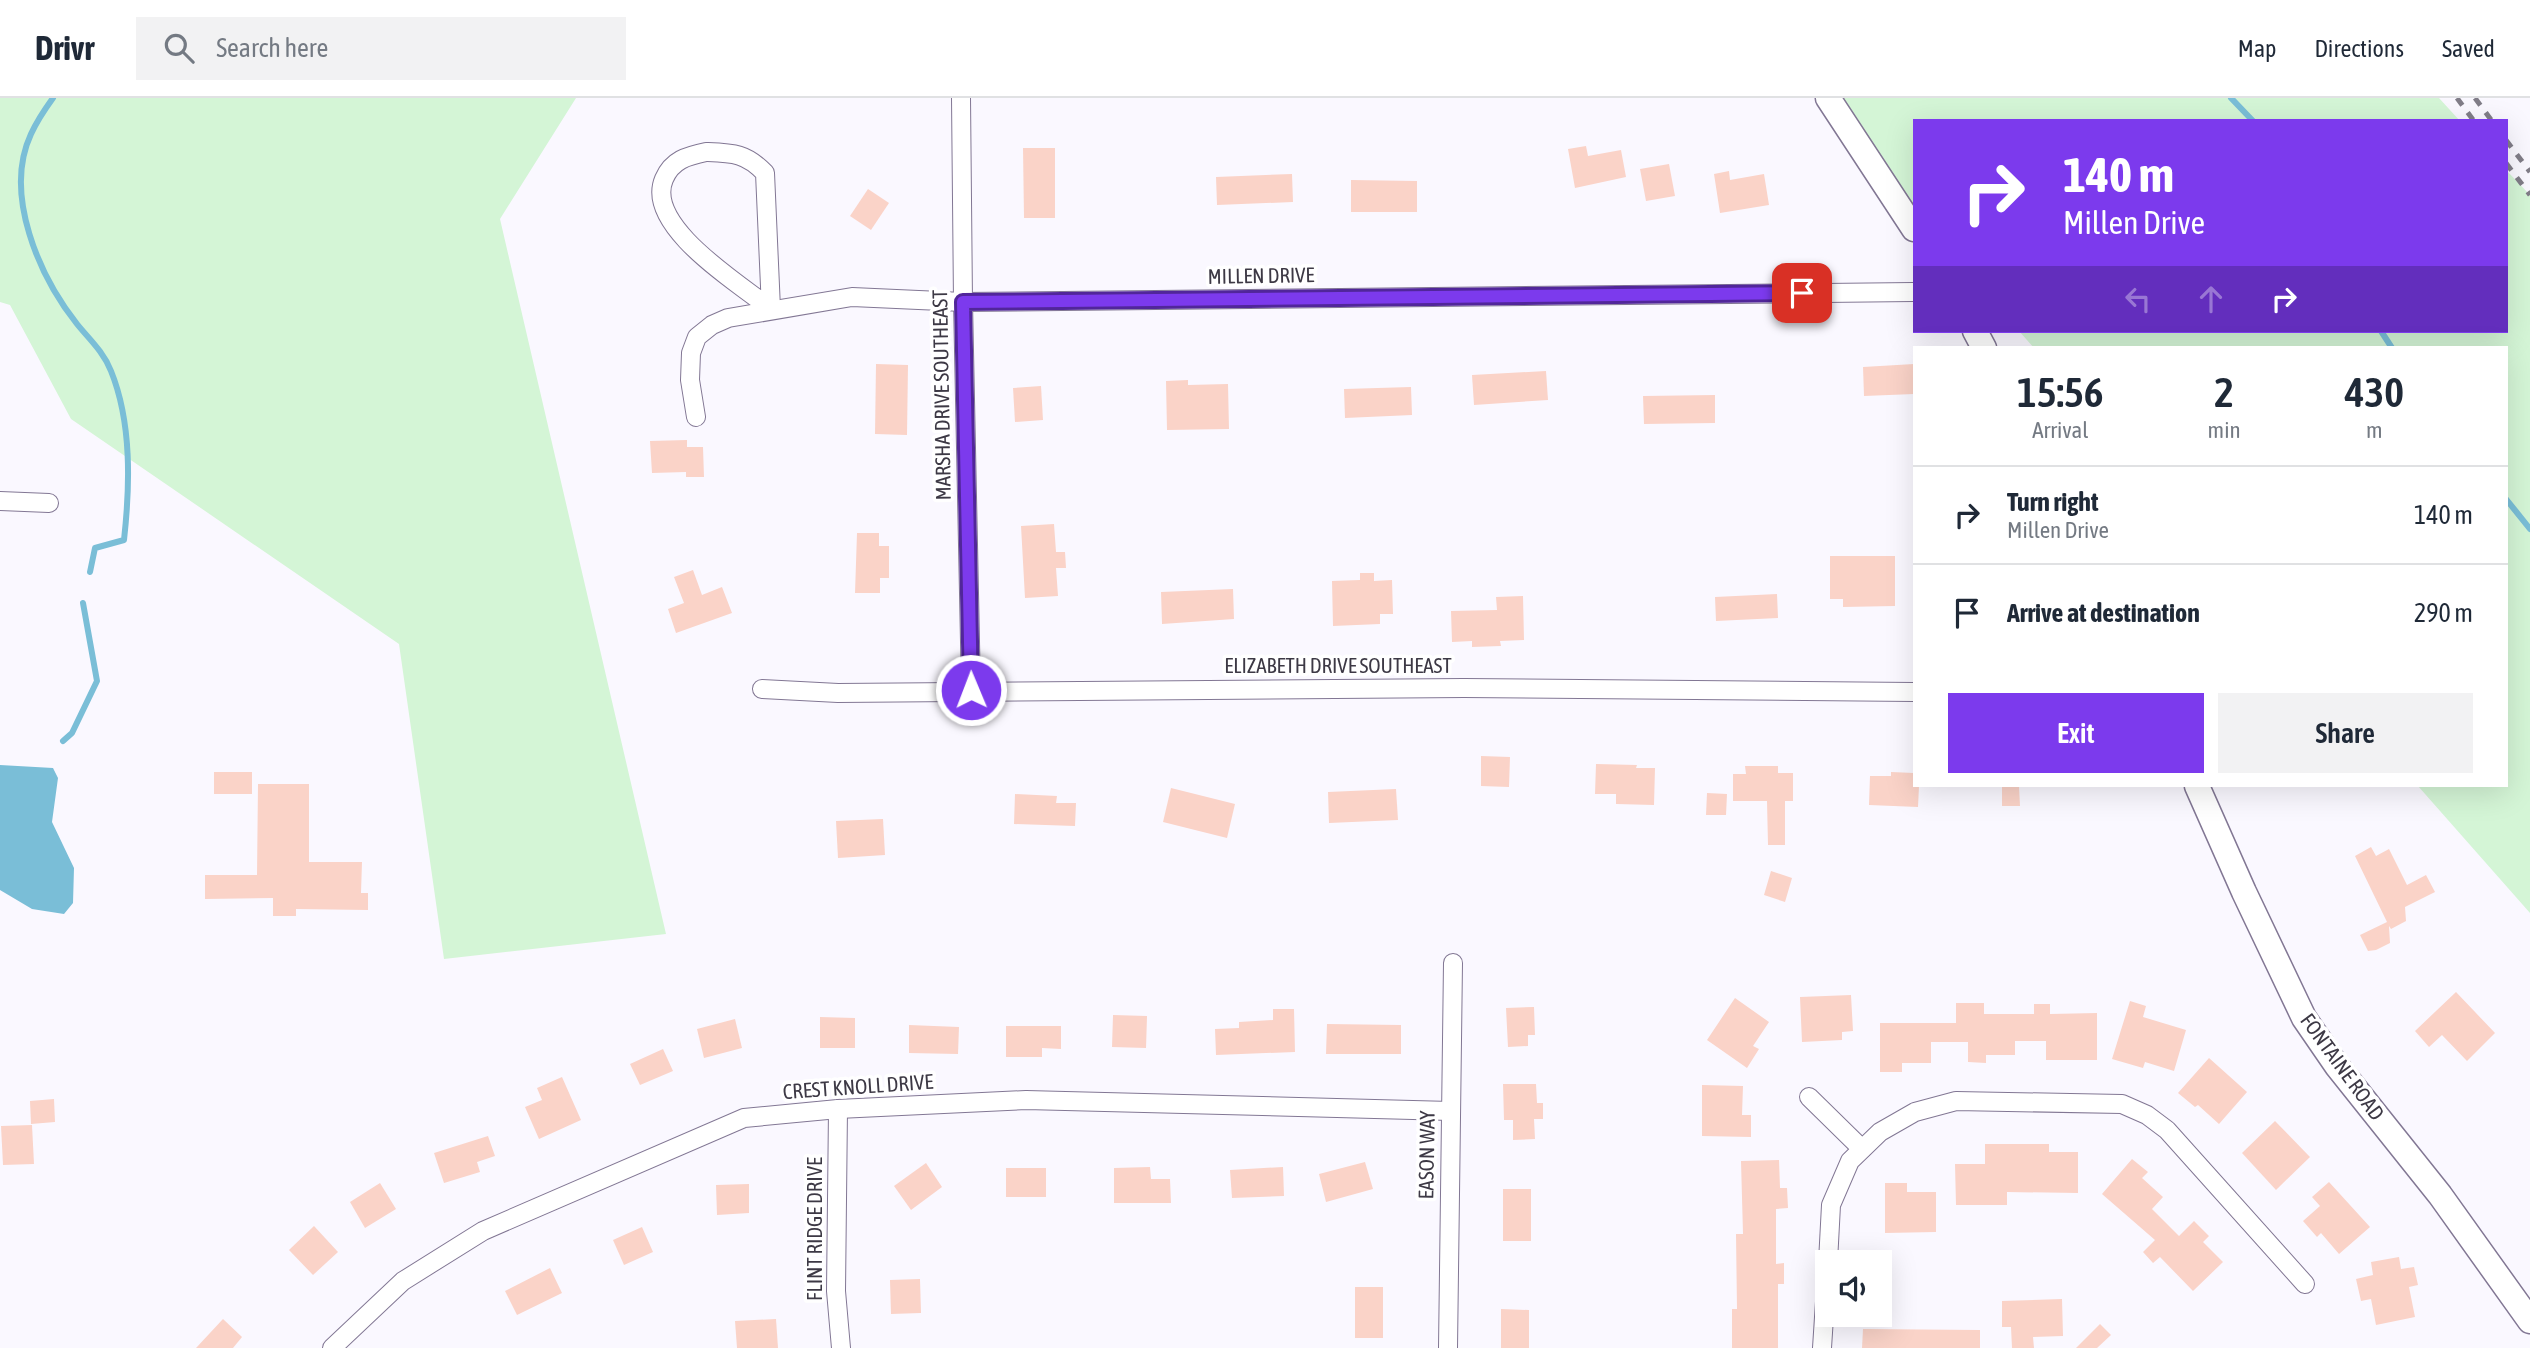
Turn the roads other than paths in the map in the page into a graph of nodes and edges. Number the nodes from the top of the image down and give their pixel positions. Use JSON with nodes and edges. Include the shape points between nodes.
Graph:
{"nodes":[{"id":1,"x":961,"y":98,"type":"edge"},
{"id":2,"x":1828,"y":98,"type":"edge"},
{"id":3,"x":1913,"y":227,"type":"edge"},
{"id":4,"x":1913,"y":292,"type":"edge"},
{"id":5,"x":963,"y":302,"type":"junction"},
{"id":6,"x":771,"y":309,"type":"junction"},
{"id":7,"x":696,"y":417,"type":"dead end"},
{"id":8,"x":0,"y":501,"type":"edge"},
{"id":9,"x":49,"y":503,"type":"dead end"},
{"id":10,"x":762,"y":689,"type":"dead end"},
{"id":11,"x":971,"y":690,"type":"junction"},
{"id":12,"x":1913,"y":692,"type":"edge"},
{"id":13,"x":2197,"y":787,"type":"edge"},
{"id":14,"x":1453,"y":963,"type":"dead end"},
{"id":15,"x":1809,"y":1097,"type":"dead end"},
{"id":16,"x":838,"y":1109,"type":"junction"},
{"id":17,"x":1451,"y":1111,"type":"junction"},
{"id":18,"x":1862,"y":1149,"type":"junction"},
{"id":19,"x":1829,"y":1250,"type":"edge"},
{"id":20,"x":2305,"y":1284,"type":"dead end"},
{"id":21,"x":2530,"y":1321,"type":"edge"},
{"id":22,"x":1823,"y":1327,"type":"edge"},
{"id":23,"x":332,"y":1348,"type":"edge"},
{"id":24,"x":841,"y":1348,"type":"edge"},
{"id":25,"x":1448,"y":1348,"type":"edge"},
{"id":26,"x":1822,"y":1348,"type":"edge"}],
"edges":[{"from":1,"to":5,"type":"street","name":"MARSHA DRIVE SOUTHEAST"},
{"from":2,"to":3,"type":"main road"},
{"from":4,"to":5,"type":"street","name":"MILLEN DRIVE"},
{"from":5,"to":6,"type":"street","name":"MILLEN DRIVE","via":[[852,297]]},
{"from":5,"to":11,"type":"street","name":"MARSHA DRIVE SOUTHEAST"},
{"from":6,"to":6,"type":"street","via":[[683,239],[662,206],[662,183],[670,166],[688,155],[732,153],[752,159],[765,173]]},
{"from":6,"to":7,"type":"street","name":"MILLEN DRIVE","via":[[728,318],[697,337],[690,380]]},
{"from":8,"to":9,"type":"street"},
{"from":10,"to":11,"type":"street","name":"ELIZABETH DRIVE SOUTHEAST","via":[[838,693]]},
{"from":11,"to":12,"type":"street","name":"ELIZABETH DRIVE SOUTHEAST"},
{"from":13,"to":21,"type":"main road","name":"FONTAINE ROAD","via":[[2304,1018]]},
{"from":14,"to":17,"type":"street","name":"EASON WAY"},
{"from":15,"to":18,"type":"street"},
{"from":16,"to":17,"type":"street","name":"CREST KNOLL DRIVE","via":[[1026,1100]]},
{"from":16,"to":23,"type":"street","name":"CREST KNOLL DRIVE","via":[[744,1118],[483,1231],[403,1281]]},
{"from":16,"to":24,"type":"street","name":"FLINT RIDGE DRIVE","via":[[836,1291]]},
{"from":17,"to":25,"type":"street","name":"EASON WAY"},
{"from":18,"to":19,"type":"street","via":[[1850,1161],[1831,1205]]},
{"from":18,"to":20,"type":"street","via":[[1880,1132],[1915,1112],[1956,1101],[2122,1104],[2167,1130]]},
{"from":22,"to":26,"type":"street"}]}
